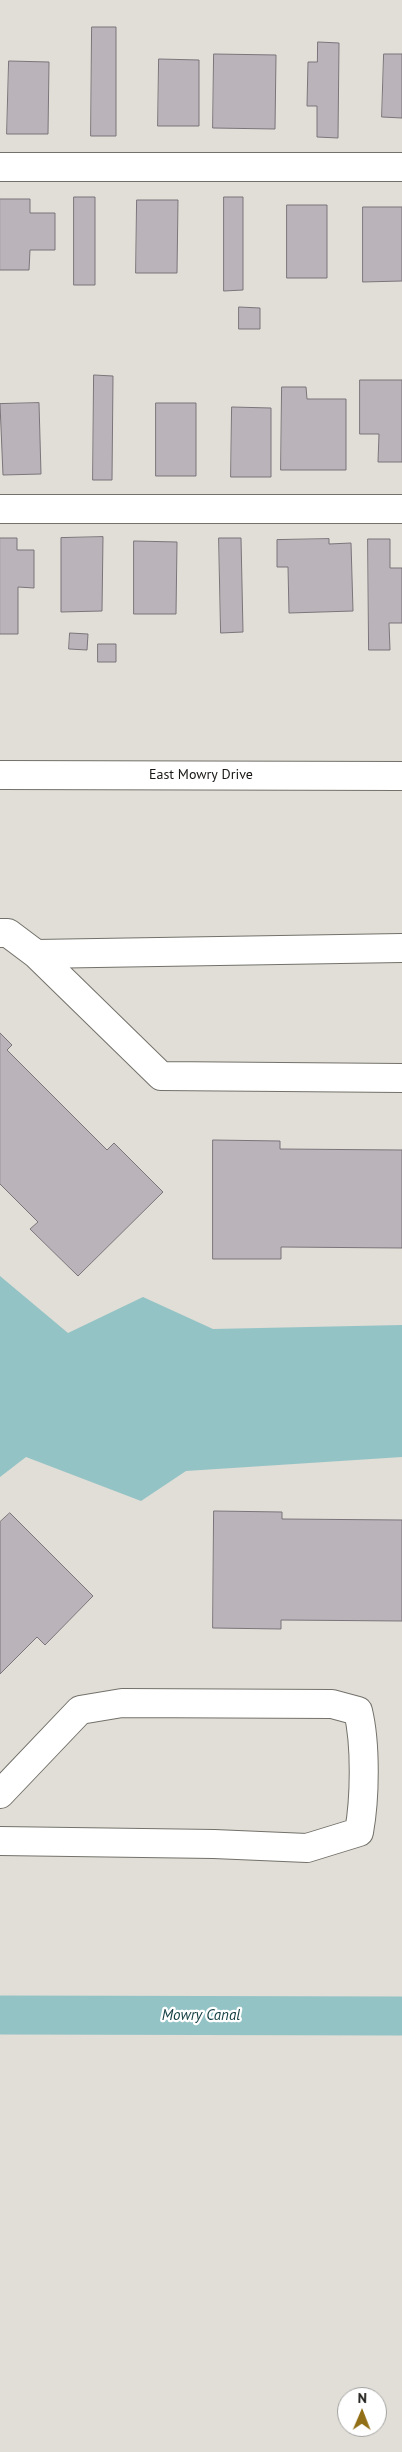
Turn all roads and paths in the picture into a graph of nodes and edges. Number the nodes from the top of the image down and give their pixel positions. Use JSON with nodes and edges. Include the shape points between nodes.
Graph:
{"nodes":[{"id":1,"x":0,"y":167,"type":"edge"},
{"id":2,"x":402,"y":167,"type":"edge"},
{"id":3,"x":402,"y":508,"type":"edge"},
{"id":4,"x":0,"y":509,"type":"edge"},
{"id":5,"x":0,"y":775,"type":"edge"},
{"id":6,"x":402,"y":776,"type":"edge"},
{"id":7,"x":0,"y":933,"type":"edge"},
{"id":8,"x":402,"y":948,"type":"edge"},
{"id":9,"x":36,"y":954,"type":"junction"},
{"id":10,"x":402,"y":1078,"type":"edge"},
{"id":11,"x":0,"y":1794,"type":"edge"},
{"id":12,"x":0,"y":1841,"type":"edge"}],
"edges":[{"from":1,"to":2,"type":"street"},
{"from":3,"to":4,"type":"street"},
{"from":5,"to":6,"type":"street","name":"East Mowry Drive"},
{"from":7,"to":9,"type":"street","via":[[8,933]]},
{"from":8,"to":9,"type":"street"},
{"from":9,"to":10,"type":"street","via":[[161,1076]]},
{"from":11,"to":12,"type":"street","via":[[80,1710],[122,1703],[332,1704],[358,1710],[362,1726],[363,1812],[358,1832],[307,1848]]}]}
